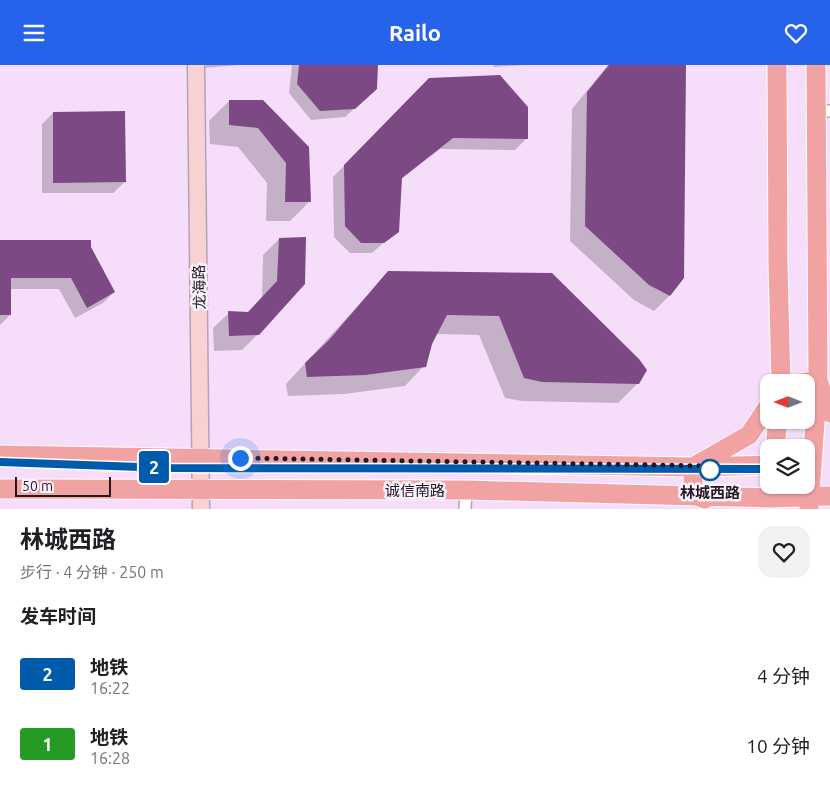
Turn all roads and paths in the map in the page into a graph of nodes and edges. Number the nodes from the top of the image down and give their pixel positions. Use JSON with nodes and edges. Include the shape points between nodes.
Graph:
{"nodes":[{"id":1,"x":196,"y":65,"type":"edge"},
{"id":2,"x":777,"y":65,"type":"edge"},
{"id":3,"x":816,"y":65,"type":"edge"},
{"id":4,"x":823,"y":111,"type":"edge"},
{"id":5,"x":781,"y":374,"type":"edge"},
{"id":6,"x":809,"y":374,"type":"edge"},
{"id":7,"x":815,"y":390,"type":"edge"},
{"id":8,"x":830,"y":413,"type":"edge"},
{"id":9,"x":760,"y":418,"type":"edge"},
{"id":10,"x":813,"y":429,"type":"edge"},
{"id":11,"x":0,"y":455,"type":"edge"},
{"id":12,"x":201,"y":457,"type":"junction"},
{"id":13,"x":816,"y":462,"type":"edge"},
{"id":14,"x":760,"y":465,"type":"edge"},
{"id":15,"x":693,"y":467,"type":"junction"},
{"id":16,"x":0,"y":489,"type":"edge"},
{"id":17,"x":201,"y":489,"type":"junction"},
{"id":18,"x":466,"y":490,"type":"junction"},
{"id":19,"x":693,"y":495,"type":"junction"},
{"id":20,"x":830,"y":496,"type":"edge"},
{"id":21,"x":770,"y":497,"type":"edge"},
{"id":22,"x":810,"y":503,"type":"edge"},
{"id":23,"x":201,"y":509,"type":"edge"},
{"id":24,"x":465,"y":509,"type":"edge"},
{"id":25,"x":727,"y":509,"type":"edge"}],
"edges":[{"from":1,"to":12,"type":"street","name":"龙海路"},
{"from":2,"to":5,"type":"main road"},
{"from":3,"to":4,"type":"main road"},
{"from":4,"to":6,"type":"main road"},
{"from":7,"to":8,"type":"main road"},
{"from":9,"to":15,"type":"main road","via":[[749,435]]},
{"from":10,"to":13,"type":"main road"},
{"from":11,"to":12,"type":"main road","name":"诚信南路"},
{"from":12,"to":15,"type":"main road","name":"诚信南路"},
{"from":12,"to":17,"type":"street","name":"龙海路"},
{"from":13,"to":22,"type":"main road"},
{"from":14,"to":15,"type":"main road","name":"诚信南路"},
{"from":15,"to":19,"type":"main road"},
{"from":16,"to":17,"type":"main road","name":"诚信南路"},
{"from":17,"to":18,"type":"main road","name":"诚信南路"},
{"from":17,"to":23,"type":"street","name":"龙海路"},
{"from":18,"to":19,"type":"main road","name":"诚信南路"},
{"from":18,"to":24,"type":"street"},
{"from":19,"to":21,"type":"main road","name":"诚信南路"},
{"from":19,"to":25,"type":"main road"},
{"from":20,"to":22,"type":"main road","name":"诚信南路"},
{"from":21,"to":22,"type":"main road","name":"诚信南路"}]}
